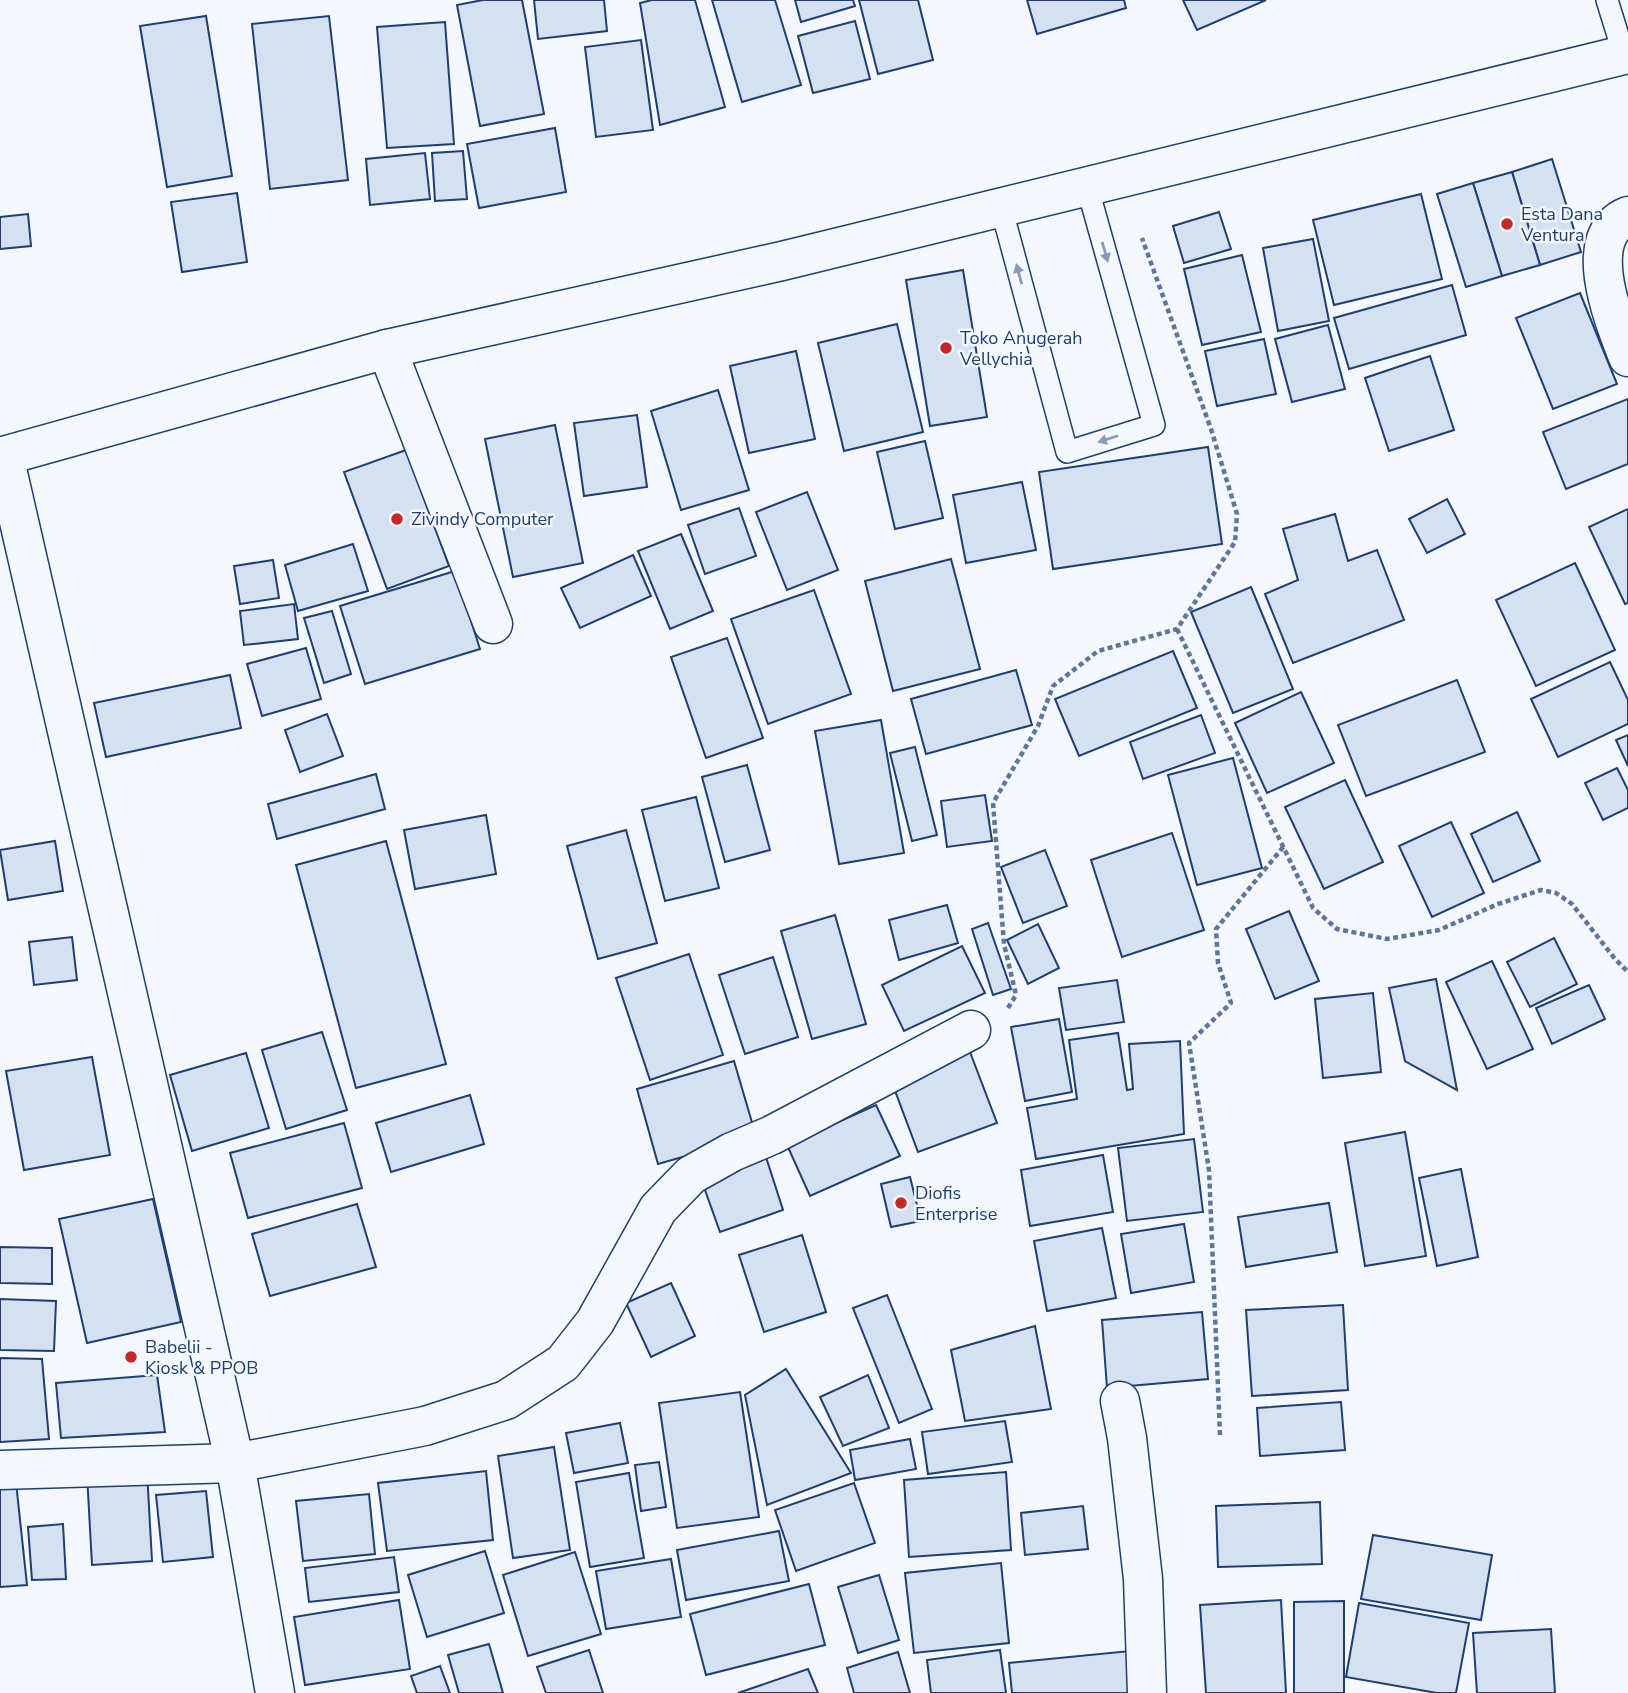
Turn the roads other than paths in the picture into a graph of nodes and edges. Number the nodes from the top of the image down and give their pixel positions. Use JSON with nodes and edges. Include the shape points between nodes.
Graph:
{"nodes":[{"id":1,"x":1607,"y":0,"type":"edge"},
{"id":2,"x":1626,"y":54,"type":"edge"},
{"id":3,"x":1103,"y":182,"type":"junction"},
{"id":4,"x":1001,"y":207,"type":"junction"},
{"id":5,"x":1628,"y":216,"type":"edge"},
{"id":6,"x":387,"y":349,"type":"junction"},
{"id":7,"x":1628,"y":357,"type":"edge"},
{"id":8,"x":2,"y":456,"type":"edge"},
{"id":9,"x":493,"y":624,"type":"dead end"},
{"id":10,"x":971,"y":1030,"type":"road end"},
{"id":11,"x":1120,"y":1401,"type":"dead end"},
{"id":12,"x":235,"y":1463,"type":"junction"},
{"id":13,"x":0,"y":1470,"type":"edge"},
{"id":14,"x":275,"y":1693,"type":"edge"},
{"id":15,"x":1147,"y":1693,"type":"edge"}],
"edges":[{"from":1,"to":2,"type":"lane"},
{"from":2,"to":3,"type":"main road"},
{"from":3,"to":4,"type":"main road"},
{"from":3,"to":4,"type":"lane","one_way":true,"via":[[1154,425],[1067,452]]},
{"from":4,"to":6,"type":"main road"},
{"from":5,"to":7,"type":"main road","via":[[1605,235],[1603,260],[1607,299]]},
{"from":6,"to":8,"type":"main road"},
{"from":6,"to":9,"type":"main road"},
{"from":8,"to":12,"type":"main road"},
{"from":10,"to":12,"type":"main road","via":[[691,1175],[658,1209],[595,1322],[563,1363],[506,1400],[425,1426]]},
{"from":11,"to":15,"type":"main road","via":[[1143,1578]]},
{"from":12,"to":13,"type":"main road"},
{"from":12,"to":14,"type":"main road"}]}
